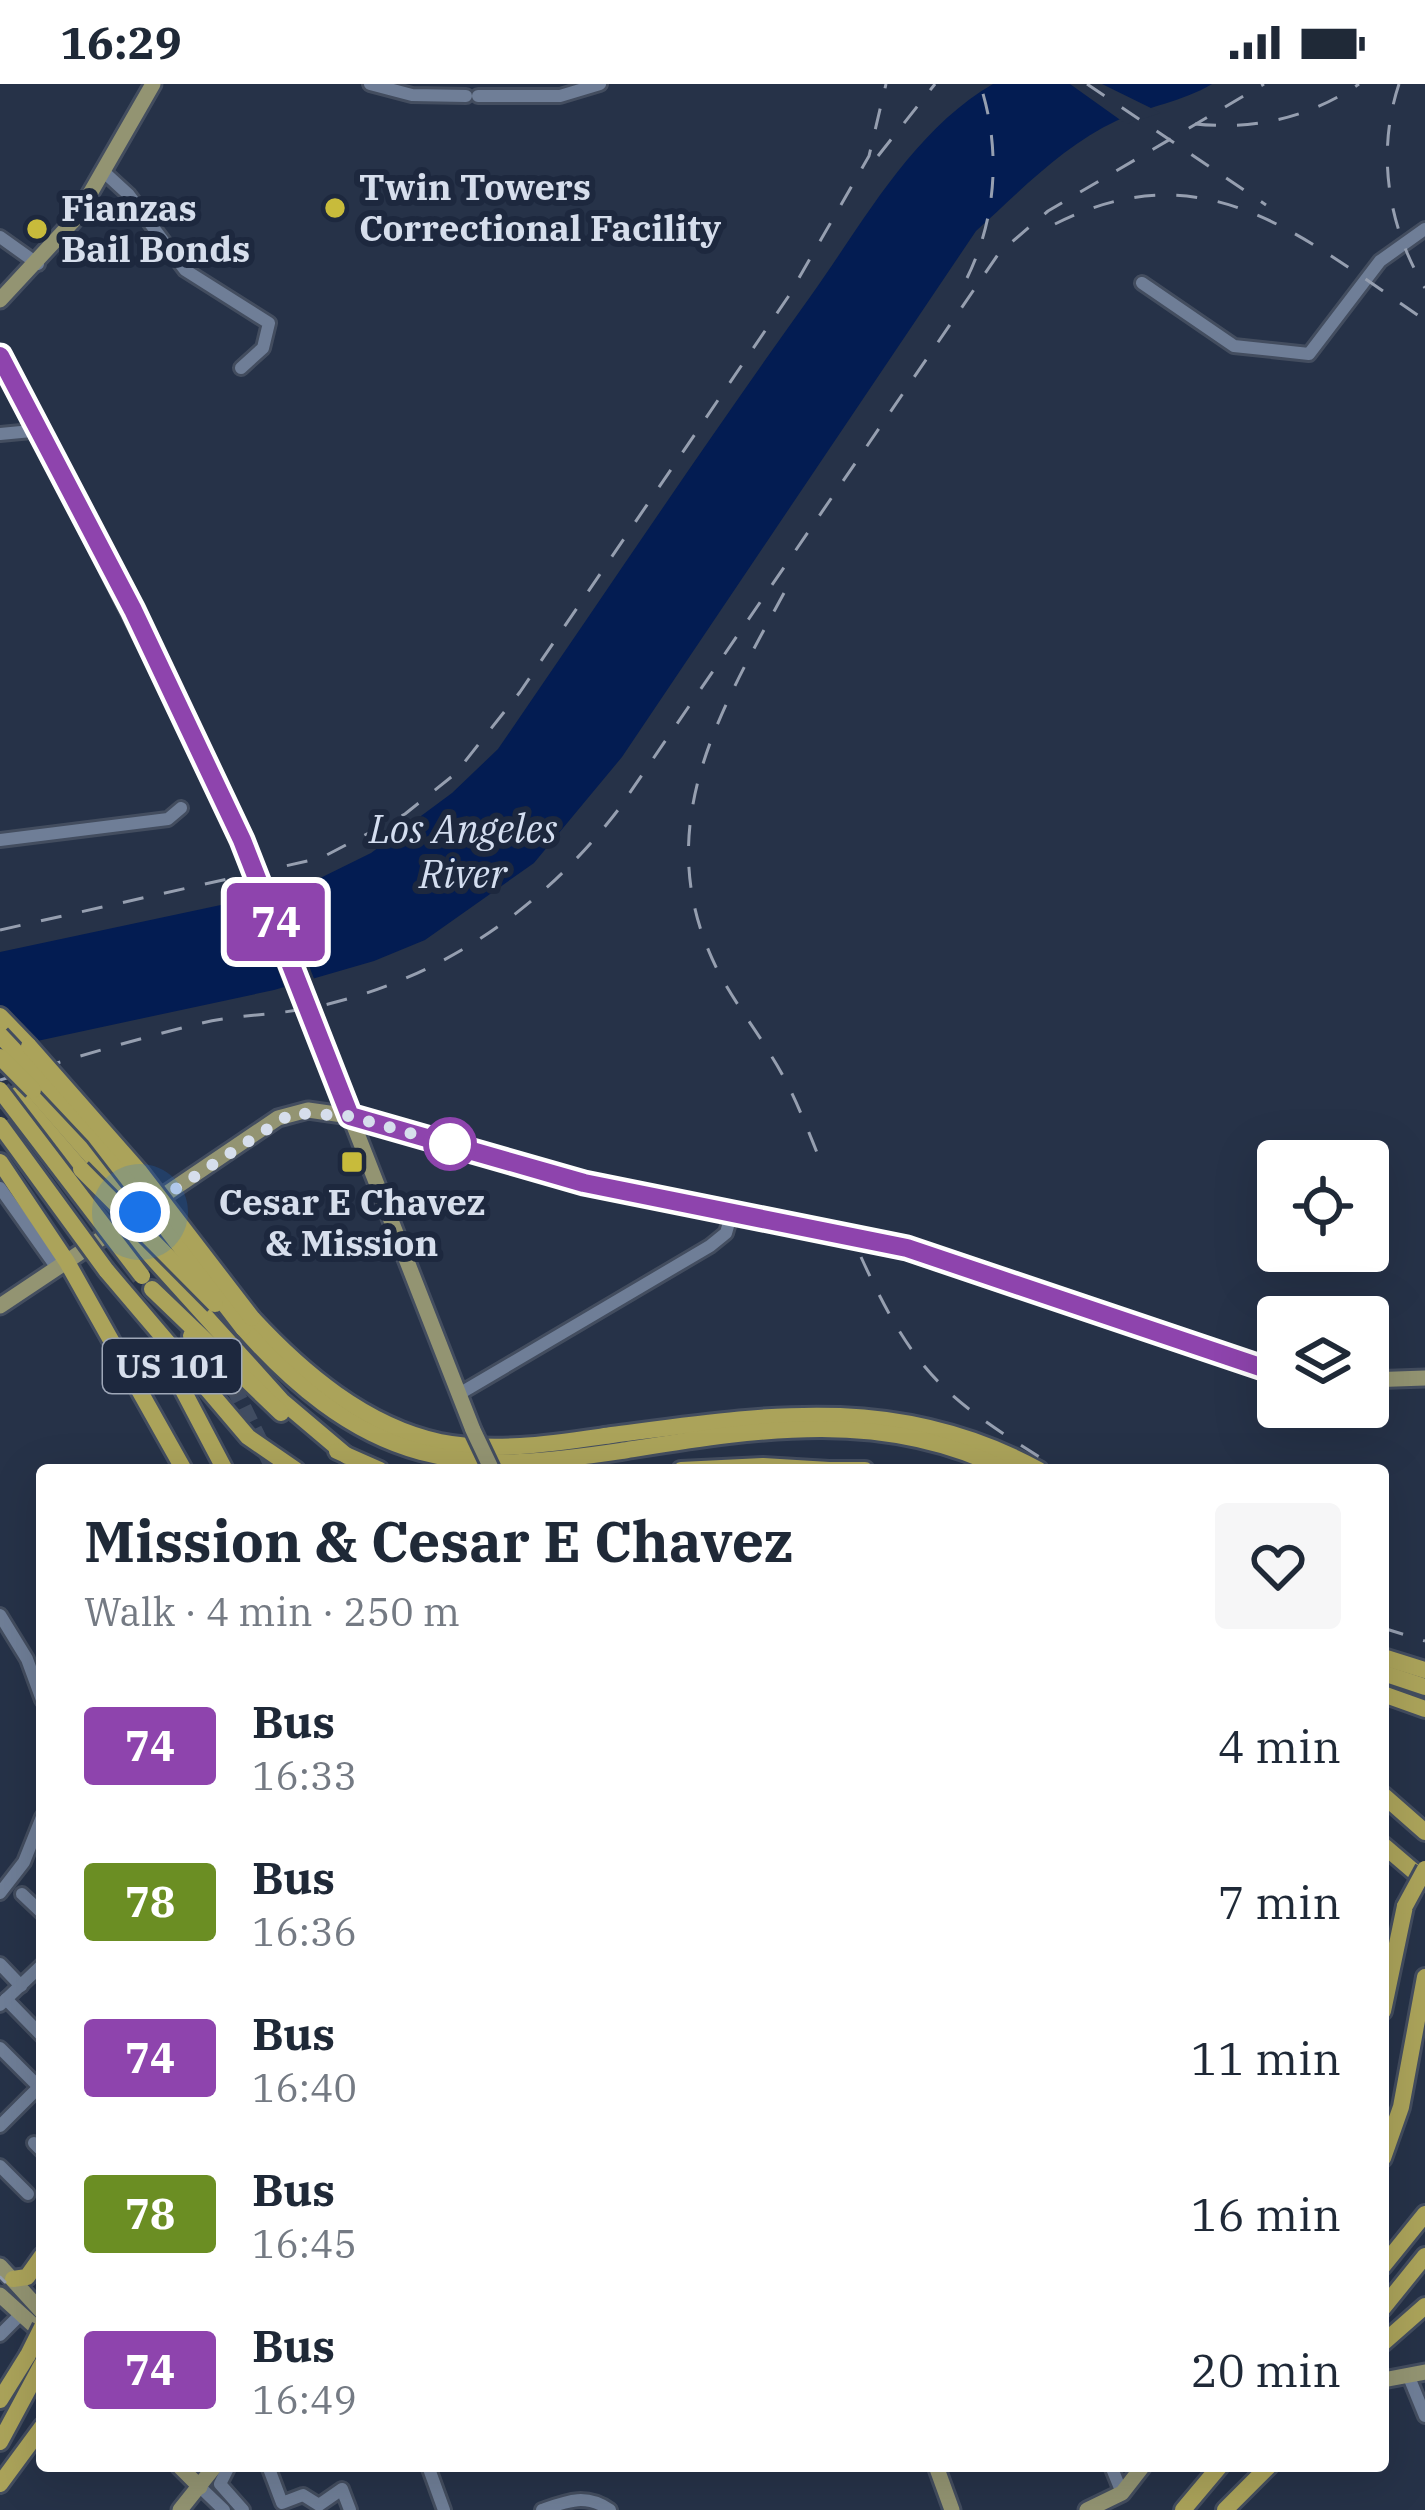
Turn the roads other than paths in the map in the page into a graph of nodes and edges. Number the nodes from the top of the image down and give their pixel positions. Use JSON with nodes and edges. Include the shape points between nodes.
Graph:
{"nodes":[{"id":1,"x":153,"y":84,"type":"edge"},
{"id":2,"x":370,"y":84,"type":"edge"},
{"id":3,"x":600,"y":84,"type":"edge"},
{"id":4,"x":105,"y":172,"type":"junction"},
{"id":5,"x":1425,"y":229,"type":"edge"},
{"id":6,"x":0,"y":236,"type":"edge"},
{"id":7,"x":38,"y":264,"type":"junction"},
{"id":8,"x":1142,"y":283,"type":"dead end"},
{"id":9,"x":0,"y":300,"type":"edge"},
{"id":10,"x":0,"y":356,"type":"edge"},
{"id":11,"x":241,"y":368,"type":"dead end"},
{"id":12,"x":42,"y":430,"type":"junction"},
{"id":13,"x":0,"y":434,"type":"edge"},
{"id":14,"x":181,"y":808,"type":"dead end"},
{"id":15,"x":0,"y":840,"type":"edge"},
{"id":16,"x":0,"y":1016,"type":"edge"},
{"id":17,"x":0,"y":1035,"type":"edge"},
{"id":18,"x":0,"y":1057,"type":"edge"},
{"id":19,"x":0,"y":1078,"type":"edge"},
{"id":20,"x":0,"y":1090,"type":"edge"},
{"id":21,"x":350,"y":1116,"type":"junction"},
{"id":22,"x":0,"y":1125,"type":"edge"},
{"id":23,"x":0,"y":1162,"type":"edge"},
{"id":24,"x":0,"y":1188,"type":"edge"},
{"id":25,"x":140,"y":1212,"type":"junction"},
{"id":26,"x":732,"y":1212,"type":"junction"},
{"id":27,"x":122,"y":1224,"type":"junction"},
{"id":28,"x":62,"y":1265,"type":"junction"},
{"id":29,"x":106,"y":1270,"type":"junction"},
{"id":30,"x":147,"y":1282,"type":"junction"},
{"id":31,"x":0,"y":1306,"type":"edge"},
{"id":32,"x":247,"y":1323,"type":"junction"},
{"id":33,"x":116,"y":1345,"type":"junction"},
{"id":34,"x":1257,"y":1366,"type":"edge"},
{"id":35,"x":1425,"y":1378,"type":"edge"},
{"id":36,"x":1389,"y":1379,"type":"edge"},
{"id":37,"x":232,"y":1386,"type":"tunnel mouth"},
{"id":38,"x":459,"y":1394,"type":"junction"},
{"id":39,"x":347,"y":1456,"type":"junction"},
{"id":40,"x":181,"y":1464,"type":"edge"},
{"id":41,"x":194,"y":1464,"type":"edge"},
{"id":42,"x":222,"y":1464,"type":"edge"},
{"id":43,"x":287,"y":1464,"type":"edge"},
{"id":44,"x":366,"y":1464,"type":"edge"},
{"id":45,"x":489,"y":1464,"type":"edge"},
{"id":46,"x":991,"y":1464,"type":"edge"},
{"id":47,"x":1024,"y":1464,"type":"edge"},
{"id":48,"x":0,"y":1615,"type":"edge"},
{"id":49,"x":1389,"y":1659,"type":"edge"},
{"id":50,"x":1425,"y":1670,"type":"edge"},
{"id":51,"x":1389,"y":1675,"type":"edge"},
{"id":52,"x":36,"y":1684,"type":"edge"},
{"id":53,"x":1425,"y":1687,"type":"edge"},
{"id":54,"x":1389,"y":1696,"type":"edge"},
{"id":55,"x":1425,"y":1709,"type":"edge"},
{"id":56,"x":1389,"y":1801,"type":"edge"},
{"id":57,"x":1425,"y":1832,"type":"edge"},
{"id":58,"x":36,"y":1841,"type":"edge"},
{"id":59,"x":1389,"y":1850,"type":"edge"},
{"id":60,"x":1425,"y":1869,"type":"edge"},
{"id":61,"x":1425,"y":1882,"type":"edge"},
{"id":62,"x":0,"y":1893,"type":"edge"},
{"id":63,"x":22,"y":1894,"type":"dead end"},
{"id":64,"x":36,"y":1905,"type":"edge"},
{"id":65,"x":0,"y":1964,"type":"edge"},
{"id":66,"x":36,"y":1971,"type":"edge"},
{"id":67,"x":1425,"y":1977,"type":"edge"},
{"id":68,"x":1389,"y":1982,"type":"edge"},
{"id":69,"x":22,"y":1986,"type":"junction"},
{"id":70,"x":3,"y":2002,"type":"edge"},
{"id":71,"x":36,"y":2024,"type":"edge"},
{"id":72,"x":0,"y":2048,"type":"edge"},
{"id":73,"x":36,"y":2085,"type":"edge"},
{"id":74,"x":36,"y":2093,"type":"edge"},
{"id":75,"x":0,"y":2126,"type":"edge"},
{"id":76,"x":1389,"y":2141,"type":"edge"},
{"id":77,"x":0,"y":2166,"type":"edge"},
{"id":78,"x":28,"y":2194,"type":"dead end"},
{"id":79,"x":1425,"y":2214,"type":"edge"},
{"id":80,"x":1425,"y":2256,"type":"edge"},
{"id":81,"x":1389,"y":2259,"type":"edge"},
{"id":82,"x":36,"y":2264,"type":"edge"},
{"id":83,"x":6,"y":2272,"type":"edge"},
{"id":84,"x":0,"y":2295,"type":"edge"},
{"id":85,"x":1389,"y":2301,"type":"edge"},
{"id":86,"x":36,"y":2305,"type":"edge"},
{"id":87,"x":1425,"y":2306,"type":"edge"},
{"id":88,"x":20,"y":2314,"type":"junction"},
{"id":89,"x":36,"y":2326,"type":"edge"},
{"id":90,"x":0,"y":2335,"type":"edge"},
{"id":91,"x":1389,"y":2338,"type":"edge"},
{"id":92,"x":36,"y":2363,"type":"edge"},
{"id":93,"x":36,"y":2364,"type":"edge"},
{"id":94,"x":1417,"y":2374,"type":"edge"},
{"id":95,"x":0,"y":2400,"type":"edge"},
{"id":96,"x":1425,"y":2416,"type":"edge"},
{"id":97,"x":36,"y":2435,"type":"edge"},
{"id":98,"x":0,"y":2441,"type":"edge"},
{"id":99,"x":185,"y":2472,"type":"edge"},
{"id":100,"x":211,"y":2472,"type":"edge"},
{"id":101,"x":226,"y":2472,"type":"edge"},
{"id":102,"x":270,"y":2472,"type":"edge"},
{"id":103,"x":430,"y":2472,"type":"edge"},
{"id":104,"x":938,"y":2472,"type":"edge"},
{"id":105,"x":1113,"y":2472,"type":"edge"},
{"id":106,"x":1138,"y":2472,"type":"edge"},
{"id":107,"x":1206,"y":2472,"type":"edge"},
{"id":108,"x":1215,"y":2472,"type":"edge"},
{"id":109,"x":1251,"y":2472,"type":"edge"},
{"id":110,"x":1263,"y":2472,"type":"edge"},
{"id":111,"x":0,"y":2484,"type":"edge"},
{"id":112,"x":200,"y":2487,"type":"junction"},
{"id":113,"x":1122,"y":2493,"type":"junction"},
{"id":114,"x":180,"y":2510,"type":"edge"},
{"id":115,"x":224,"y":2510,"type":"edge"},
{"id":116,"x":243,"y":2510,"type":"edge"},
{"id":117,"x":350,"y":2510,"type":"edge"},
{"id":118,"x":444,"y":2510,"type":"edge"},
{"id":119,"x":542,"y":2510,"type":"edge"},
{"id":120,"x":610,"y":2510,"type":"edge"},
{"id":121,"x":952,"y":2510,"type":"edge"},
{"id":122,"x":1087,"y":2510,"type":"edge"},
{"id":123,"x":1182,"y":2510,"type":"edge"},
{"id":124,"x":1222,"y":2510,"type":"edge"}],
"edges":[{"from":1,"to":4,"type":"main road"},
{"from":2,"to":3,"type":"street","via":[[412,95],[472,96],[560,96]]},
{"from":4,"to":7,"type":"main road"},
{"from":4,"to":11,"type":"street","via":[[184,270],[269,323],[263,348]]},
{"from":5,"to":8,"type":"street","via":[[1380,261],[1309,354],[1234,346]]},
{"from":6,"to":7,"type":"street"},
{"from":7,"to":9,"type":"main road"},
{"from":10,"to":12,"type":"main road"},
{"from":12,"to":13,"type":"street"},
{"from":12,"to":21,"type":"main road","bridge":true,"via":[[256,871]]},
{"from":14,"to":15,"type":"street","via":[[168,819]]},
{"from":16,"to":32,"type":"highway","bridge":true,"via":[[140,1171]]},
{"from":17,"to":32,"type":"highway","bridge":true,"via":[[95,1136]]},
{"from":18,"to":25,"type":"highway","bridge":true},
{"from":19,"to":32,"type":"highway","bridge":true,"via":[[163,1255]]},
{"from":20,"to":30,"type":"highway","number":"US 101","bridge":true},
{"from":21,"to":25,"type":"main road","via":[[308,1110],[278,1118]]},
{"from":21,"to":26,"type":"main road","via":[[584,1183]]},
{"from":21,"to":38,"type":"main road"},
{"from":22,"to":29,"type":"highway","number":"US 101","bridge":true},
{"from":23,"to":28,"type":"highway"},
{"from":24,"to":28,"type":"street"},
{"from":25,"to":27,"type":"main road"},
{"from":26,"to":34,"type":"main road","via":[[907,1248]]},
{"from":26,"to":38,"type":"street","via":[[726,1233],[710,1246]]},
{"from":27,"to":28,"type":"main road"},
{"from":27,"to":39,"type":"highway","via":[[281,1401]]},
{"from":28,"to":31,"type":"main road"},
{"from":28,"to":33,"type":"highway"},
{"from":29,"to":42,"type":"highway","number":"US 101","via":[[172,1365]]},
{"from":29,"to":43,"type":"highway","via":[[248,1437]]},
{"from":30,"to":37,"type":"highway","number":"US 101"},
{"from":30,"to":39,"type":"highway","via":[[284,1416]]},
{"from":32,"to":46,"type":"highway","via":[[329,1408],[373,1434],[439,1456],[554,1461],[801,1426],[890,1432]]},
{"from":32,"to":47,"type":"highway","via":[[340,1396],[434,1441],[518,1446],[762,1415],[847,1413],[939,1430]]},
{"from":33,"to":40,"type":"highway"},
{"from":33,"to":41,"type":"highway"},
{"from":35,"to":36,"type":"main road"},
{"from":38,"to":45,"type":"main road","bridge":true},
{"from":39,"to":44,"type":"highway"},
{"from":48,"to":52,"type":"street"},
{"from":49,"to":50,"type":"highway"},
{"from":51,"to":53,"type":"highway"},
{"from":54,"to":55,"type":"highway"},
{"from":56,"to":57,"type":"highway"},
{"from":58,"to":62,"type":"street"},
{"from":59,"to":61,"type":"highway"},
{"from":60,"to":68,"type":"highway","bridge":true,"via":[[1405,1906]]},
{"from":63,"to":64,"type":"street"},
{"from":65,"to":69,"type":"street"},
{"from":66,"to":69,"type":"street"},
{"from":67,"to":76,"type":"highway"},
{"from":69,"to":70,"type":"street"},
{"from":70,"to":71,"type":"street"},
{"from":72,"to":73,"type":"street"},
{"from":74,"to":75,"type":"street"},
{"from":77,"to":78,"type":"street"},
{"from":79,"to":81,"type":"highway"},
{"from":80,"to":85,"type":"highway"},
{"from":82,"to":83,"type":"highway","via":[[27,2277]]},
{"from":83,"to":86,"type":"main road"},
{"from":84,"to":88,"type":"main road"},
{"from":87,"to":91,"type":"highway"},
{"from":88,"to":89,"type":"main road"},
{"from":88,"to":90,"type":"street"},
{"from":92,"to":95,"type":"highway"},
{"from":93,"to":98,"type":"highway"},
{"from":94,"to":96,"type":"street"},
{"from":97,"to":111,"type":"highway"},
{"from":99,"to":112,"type":"main road"},
{"from":100,"to":112,"type":"main road"},
{"from":101,"to":116,"type":"street","via":[[220,2484]]},
{"from":102,"to":117,"type":"street","via":[[282,2503],[303,2495],[319,2505],[342,2489]]},
{"from":103,"to":118,"type":"street"},
{"from":104,"to":121,"type":"main road"},
{"from":105,"to":113,"type":"street"},
{"from":106,"to":113,"type":"main road"},
{"from":107,"to":123,"type":"highway"},
{"from":108,"to":123,"type":"highway"},
{"from":109,"to":124,"type":"highway"},
{"from":110,"to":124,"type":"highway"},
{"from":112,"to":114,"type":"main road"},
{"from":112,"to":115,"type":"street"},
{"from":113,"to":122,"type":"main road"},
{"from":119,"to":120,"type":"street","via":[[572,2499]]}]}
